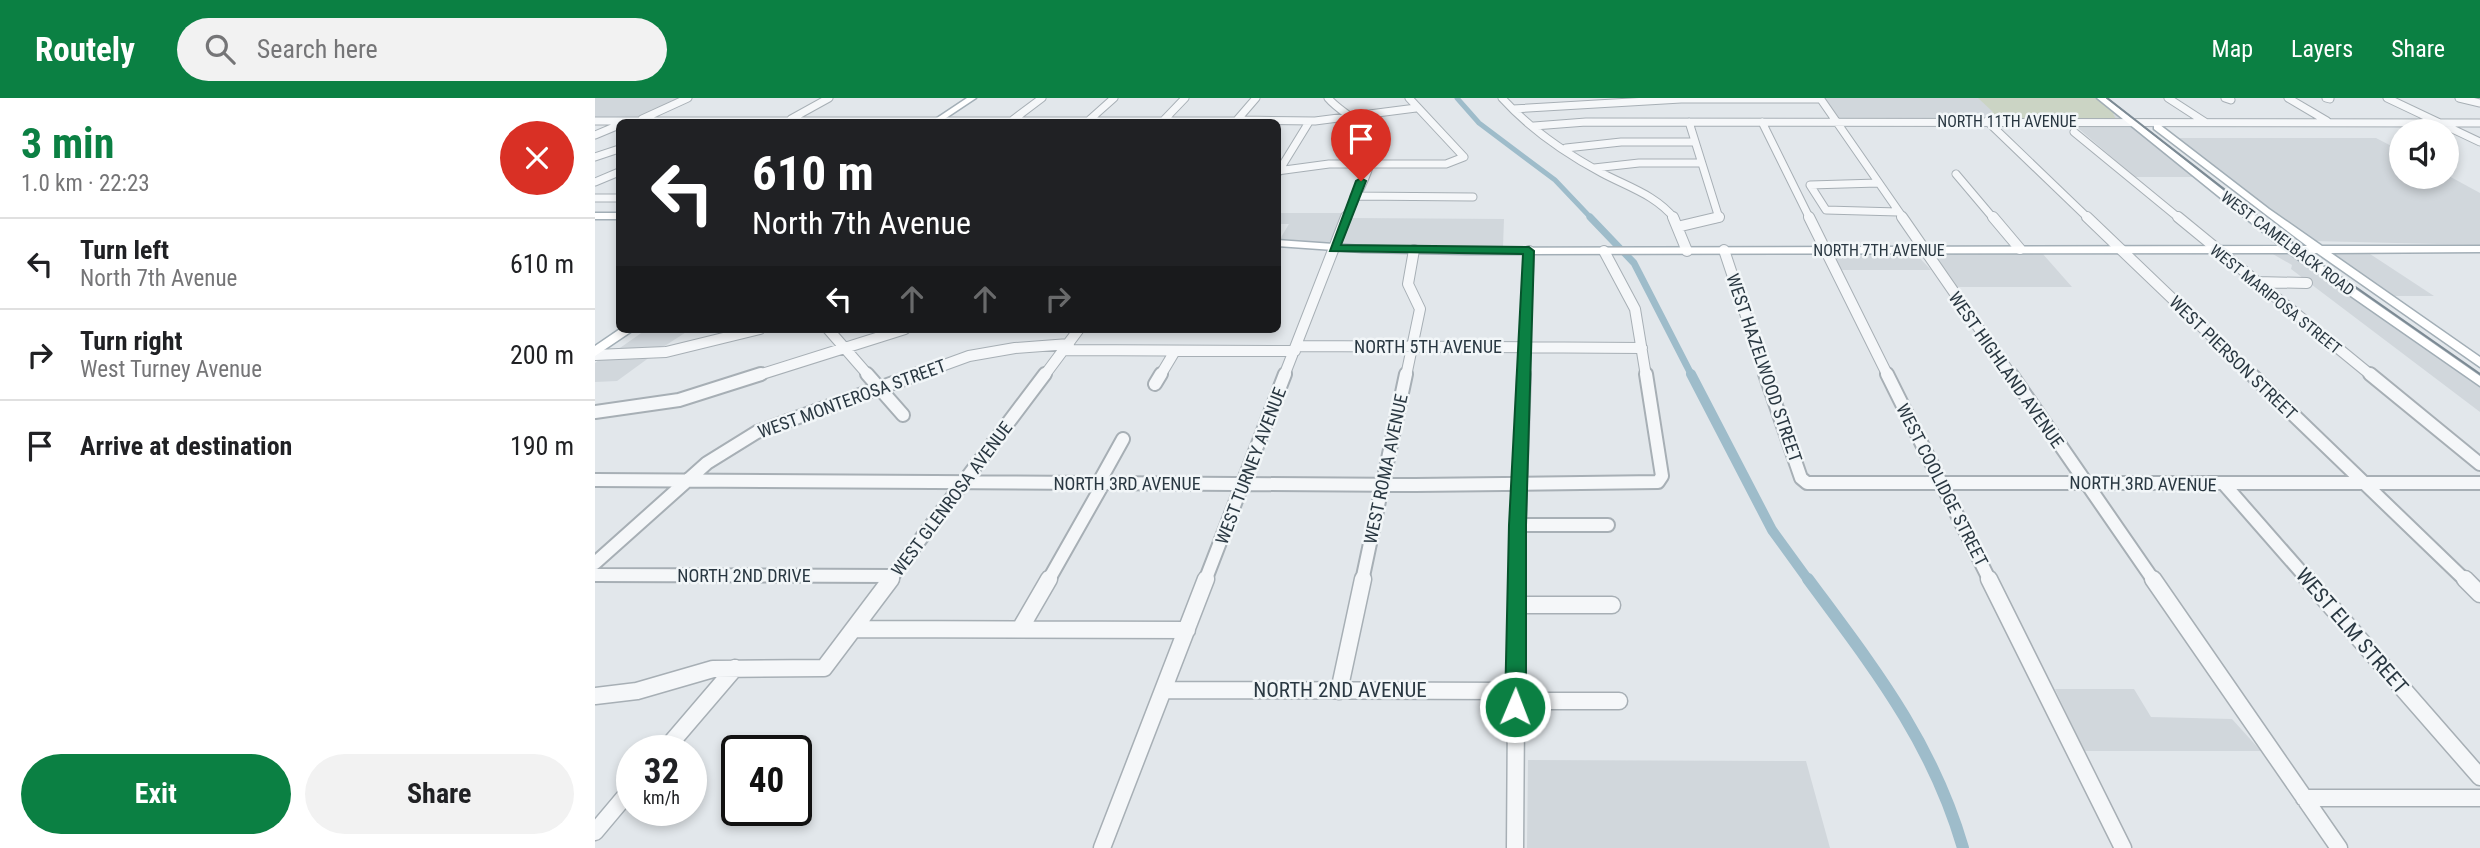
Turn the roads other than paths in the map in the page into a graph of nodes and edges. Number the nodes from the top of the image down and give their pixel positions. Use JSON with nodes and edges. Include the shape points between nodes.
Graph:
{"nodes":[{"id":1,"x":688,"y":98,"type":"edge"},
{"id":2,"x":829,"y":98,"type":"edge"},
{"id":3,"x":972,"y":98,"type":"edge"},
{"id":4,"x":1042,"y":98,"type":"edge"},
{"id":5,"x":1114,"y":98,"type":"edge"},
{"id":6,"x":1185,"y":98,"type":"edge"},
{"id":7,"x":1256,"y":98,"type":"edge"},
{"id":8,"x":1328,"y":98,"type":"edge"},
{"id":9,"x":1409,"y":98,"type":"edge"},
{"id":10,"x":1502,"y":98,"type":"edge"},
{"id":11,"x":2101,"y":98,"type":"edge"},
{"id":12,"x":2115,"y":98,"type":"edge"},
{"id":13,"x":2168,"y":98,"type":"edge"},
{"id":14,"x":2288,"y":98,"type":"edge"},
{"id":15,"x":2387,"y":98,"type":"edge"},
{"id":16,"x":1658,"y":99,"type":"edge"},
{"id":17,"x":1711,"y":99,"type":"edge"},
{"id":18,"x":1764,"y":99,"type":"edge"},
{"id":19,"x":1820,"y":99,"type":"edge"},
{"id":20,"x":2461,"y":101,"type":"edge"},
{"id":21,"x":2476,"y":102,"type":"edge"},
{"id":22,"x":1416,"y":108,"type":"junction"},
{"id":23,"x":1513,"y":108,"type":"junction"},
{"id":24,"x":1348,"y":117,"type":"junction"},
{"id":25,"x":637,"y":119,"type":"edge"},
{"id":26,"x":792,"y":119,"type":"edge"},
{"id":27,"x":941,"y":119,"type":"edge"},
{"id":28,"x":1015,"y":119,"type":"edge"},
{"id":29,"x":1090,"y":119,"type":"edge"},
{"id":30,"x":1165,"y":119,"type":"edge"},
{"id":31,"x":1240,"y":119,"type":"edge"},
{"id":32,"x":2431,"y":119,"type":"edge"},
{"id":33,"x":595,"y":121,"type":"edge"},
{"id":34,"x":616,"y":121,"type":"edge"},
{"id":35,"x":1987,"y":121,"type":"junction"},
{"id":36,"x":1281,"y":122,"type":"edge"},
{"id":37,"x":1309,"y":122,"type":"junction"},
{"id":38,"x":1689,"y":122,"type":"junction"},
{"id":39,"x":1762,"y":122,"type":"junction"},
{"id":40,"x":1836,"y":122,"type":"junction"},
{"id":41,"x":2132,"y":122,"type":"junction"},
{"id":42,"x":2150,"y":122,"type":"junction"},
{"id":43,"x":2206,"y":122,"type":"junction"},
{"id":44,"x":2329,"y":122,"type":"junction"},
{"id":45,"x":2389,"y":123,"type":"edge"},
{"id":46,"x":2459,"y":123,"type":"edge"},
{"id":47,"x":2480,"y":123,"type":"edge"},
{"id":48,"x":616,"y":126,"type":"edge"},
{"id":49,"x":1534,"y":126,"type":"junction"},
{"id":50,"x":2074,"y":132,"type":"dead end"},
{"id":51,"x":2459,"y":132,"type":"edge"},
{"id":52,"x":595,"y":135,"type":"edge"},
{"id":53,"x":1695,"y":142,"type":"junction"},
{"id":54,"x":2480,"y":142,"type":"edge"},
{"id":55,"x":1566,"y":148,"type":"junction"},
{"id":56,"x":616,"y":150,"type":"edge"},
{"id":57,"x":595,"y":157,"type":"edge"},
{"id":58,"x":1701,"y":163,"type":"junction"},
{"id":59,"x":1369,"y":164,"type":"junction"},
{"id":60,"x":1281,"y":167,"type":"edge"},
{"id":61,"x":1594,"y":168,"type":"junction"},
{"id":62,"x":1281,"y":172,"type":"edge"},
{"id":63,"x":616,"y":173,"type":"edge"},
{"id":64,"x":1956,"y":174,"type":"dead end"},
{"id":65,"x":595,"y":182,"type":"edge"},
{"id":66,"x":1878,"y":183,"type":"junction"},
{"id":67,"x":1354,"y":196,"type":"junction"},
{"id":68,"x":1473,"y":197,"type":"dead end"},
{"id":69,"x":595,"y":198,"type":"edge"},
{"id":70,"x":616,"y":198,"type":"edge"},
{"id":71,"x":1898,"y":212,"type":"junction"},
{"id":72,"x":595,"y":216,"type":"edge"},
{"id":73,"x":616,"y":216,"type":"edge"},
{"id":74,"x":1681,"y":226,"type":"junction"},
{"id":75,"x":1281,"y":243,"type":"edge"},
{"id":76,"x":1334,"y":248,"type":"junction"},
{"id":77,"x":2020,"y":249,"type":"junction"},
{"id":78,"x":2119,"y":249,"type":"junction"},
{"id":79,"x":2215,"y":249,"type":"junction"},
{"id":80,"x":2291,"y":249,"type":"junction"},
{"id":81,"x":2318,"y":249,"type":"junction"},
{"id":82,"x":2480,"y":249,"type":"edge"},
{"id":83,"x":1414,"y":250,"type":"junction"},
{"id":84,"x":1724,"y":250,"type":"junction"},
{"id":85,"x":1824,"y":250,"type":"junction"},
{"id":86,"x":1922,"y":250,"type":"junction"},
{"id":87,"x":1529,"y":251,"type":"junction"},
{"id":88,"x":1609,"y":251,"type":"junction"},
{"id":89,"x":1687,"y":251,"type":"junction"},
{"id":90,"x":2256,"y":282,"type":"junction"},
{"id":91,"x":2307,"y":283,"type":"dead end"},
{"id":92,"x":623,"y":333,"type":"edge"},
{"id":93,"x":744,"y":333,"type":"edge"},
{"id":94,"x":831,"y":333,"type":"edge"},
{"id":95,"x":892,"y":333,"type":"edge"},
{"id":96,"x":1076,"y":333,"type":"edge"},
{"id":97,"x":1066,"y":347,"type":"junction"},
{"id":98,"x":1412,"y":347,"type":"junction"},
{"id":99,"x":844,"y":348,"type":"junction"},
{"id":100,"x":1527,"y":348,"type":"junction"},
{"id":101,"x":1642,"y":348,"type":"junction"},
{"id":102,"x":1296,"y":349,"type":"junction"},
{"id":103,"x":1175,"y":351,"type":"junction"},
{"id":104,"x":595,"y":353,"type":"edge"},
{"id":105,"x":2480,"y":363,"type":"edge"},
{"id":106,"x":2480,"y":382,"type":"edge"},
{"id":107,"x":1155,"y":384,"type":"dead end"},
{"id":108,"x":881,"y":387,"type":"junction"},
{"id":109,"x":595,"y":412,"type":"edge"},
{"id":110,"x":903,"y":415,"type":"dead end"},
{"id":111,"x":1123,"y":439,"type":"dead end"},
{"id":112,"x":2480,"y":464,"type":"edge"},
{"id":113,"x":595,"y":480,"type":"edge"},
{"id":114,"x":686,"y":481,"type":"junction"},
{"id":115,"x":963,"y":482,"type":"junction"},
{"id":116,"x":2084,"y":482,"type":"junction"},
{"id":117,"x":1807,"y":483,"type":"joint"},
{"id":118,"x":1940,"y":483,"type":"junction"},
{"id":119,"x":2480,"y":483,"type":"edge"},
{"id":120,"x":1101,"y":484,"type":"junction"},
{"id":121,"x":1244,"y":484,"type":"junction"},
{"id":122,"x":2224,"y":484,"type":"junction"},
{"id":123,"x":2366,"y":484,"type":"junction"},
{"id":124,"x":1383,"y":485,"type":"junction"},
{"id":125,"x":1520,"y":485,"type":"junction"},
{"id":126,"x":1518,"y":525,"type":"junction"},
{"id":127,"x":1608,"y":525,"type":"dead end"},
{"id":128,"x":595,"y":563,"type":"edge"},
{"id":129,"x":595,"y":575,"type":"edge"},
{"id":130,"x":893,"y":576,"type":"junction"},
{"id":131,"x":2480,"y":594,"type":"edge"},
{"id":132,"x":1517,"y":605,"type":"junction"},
{"id":133,"x":1612,"y":605,"type":"dead end"},
{"id":134,"x":854,"y":629,"type":"junction"},
{"id":135,"x":1020,"y":629,"type":"junction"},
{"id":136,"x":1187,"y":630,"type":"junction"},
{"id":137,"x":735,"y":668,"type":"junction"},
{"id":138,"x":1164,"y":690,"type":"junction"},
{"id":139,"x":1339,"y":691,"type":"junction"},
{"id":140,"x":595,"y":696,"type":"edge"},
{"id":141,"x":1515,"y":696,"type":"junction"},
{"id":142,"x":1619,"y":701,"type":"dead end"},
{"id":143,"x":678,"y":735,"type":"edge"},
{"id":144,"x":2480,"y":777,"type":"edge"},
{"id":145,"x":2480,"y":797,"type":"edge"},
{"id":146,"x":2304,"y":798,"type":"junction"},
{"id":147,"x":616,"y":807,"type":"edge"},
{"id":148,"x":595,"y":832,"type":"edge"},
{"id":149,"x":1102,"y":848,"type":"edge"},
{"id":150,"x":1515,"y":848,"type":"edge"},
{"id":151,"x":2123,"y":848,"type":"edge"},
{"id":152,"x":2339,"y":848,"type":"edge"}],
"edges":[{"from":1,"to":25,"type":"street"},
{"from":2,"to":26,"type":"street"},
{"from":3,"to":27,"type":"main road"},
{"from":4,"to":28,"type":"street"},
{"from":5,"to":29,"type":"street"},
{"from":6,"to":30,"type":"street"},
{"from":7,"to":31,"type":"street"},
{"from":8,"to":24,"type":"street"},
{"from":9,"to":22,"type":"street"},
{"from":10,"to":23,"type":"street"},
{"from":11,"to":41,"type":"main road","name":"WEST CAMELBACK ROAD"},
{"from":12,"to":42,"type":"main road","name":"WEST CAMELBACK ROAD"},
{"from":13,"to":43,"type":"street"},
{"from":14,"to":44,"type":"street"},
{"from":15,"to":32,"type":"street"},
{"from":16,"to":17,"type":"street"},
{"from":16,"to":23,"type":"street"},
{"from":17,"to":18,"type":"street"},
{"from":18,"to":19,"type":"street"},
{"from":19,"to":40,"type":"street","name":"WEST HIGHLAND AVENUE"},
{"from":20,"to":21,"type":"street"},
{"from":22,"to":24,"type":"street"},
{"from":22,"to":59,"type":"street","via":[[1464,157],[1446,164]]},
{"from":23,"to":49,"type":"street"},
{"from":24,"to":37,"type":"street"},
{"from":24,"to":59,"type":"street","via":[[1365,130],[1374,146]]},
{"from":33,"to":34,"type":"street"},
{"from":35,"to":40,"type":"street","name":"NORTH 11TH AVENUE"},
{"from":35,"to":41,"type":"street","name":"NORTH 11TH AVENUE"},
{"from":35,"to":78,"type":"street","name":"WEST PIERSON STREET"},
{"from":36,"to":37,"type":"street"},
{"from":37,"to":60,"type":"street"},
{"from":38,"to":39,"type":"street","name":"NORTH 11TH AVENUE"},
{"from":38,"to":49,"type":"street","name":"NORTH 11TH AVENUE"},
{"from":38,"to":53,"type":"street"},
{"from":39,"to":40,"type":"street","name":"NORTH 11TH AVENUE"},
{"from":39,"to":85,"type":"street","name":"WEST COOLIDGE STREET"},
{"from":40,"to":66,"type":"street","name":"WEST HIGHLAND AVENUE"},
{"from":41,"to":42,"type":"street","name":"NORTH 11TH AVENUE"},
{"from":41,"to":80,"type":"main road","name":"WEST CAMELBACK ROAD"},
{"from":42,"to":43,"type":"street","name":"NORTH 11TH AVENUE"},
{"from":42,"to":81,"type":"main road","name":"WEST CAMELBACK ROAD"},
{"from":43,"to":44,"type":"street","name":"NORTH 11TH AVENUE"},
{"from":44,"to":45,"type":"street","name":"NORTH 11TH AVENUE"},
{"from":46,"to":47,"type":"street","name":"NORTH 11TH AVENUE"},
{"from":48,"to":52,"type":"street"},
{"from":49,"to":55,"type":"street"},
{"from":50,"to":79,"type":"street","name":"WEST MARIPOSA STREET"},
{"from":51,"to":54,"type":"street"},
{"from":53,"to":55,"type":"street"},
{"from":53,"to":58,"type":"street"},
{"from":55,"to":61,"type":"street"},
{"from":56,"to":57,"type":"street"},
{"from":58,"to":61,"type":"street"},
{"from":58,"to":74,"type":"street","via":[[1719,218]]},
{"from":59,"to":62,"type":"street"},
{"from":59,"to":67,"type":"street","name":"WEST TURNEY AVENUE"},
{"from":61,"to":74,"type":"street","via":[[1652,196]]},
{"from":63,"to":65,"type":"street"},
{"from":64,"to":77,"type":"street"},
{"from":66,"to":71,"type":"street","name":"WEST HIGHLAND AVENUE"},
{"from":66,"to":71,"type":"street","via":[[1810,185],[1826,211]]},
{"from":67,"to":68,"type":"street"},
{"from":67,"to":76,"type":"street","name":"WEST TURNEY AVENUE"},
{"from":69,"to":70,"type":"street"},
{"from":71,"to":86,"type":"street","name":"WEST HIGHLAND AVENUE"},
{"from":72,"to":73,"type":"main road"},
{"from":74,"to":89,"type":"street"},
{"from":75,"to":76,"type":"main road","name":"NORTH 7TH AVENUE"},
{"from":76,"to":83,"type":"main road","name":"NORTH 7TH AVENUE"},
{"from":76,"to":102,"type":"street","name":"WEST TURNEY AVENUE"},
{"from":77,"to":78,"type":"main road","name":"NORTH 7TH AVENUE"},
{"from":77,"to":86,"type":"main road","name":"NORTH 7TH AVENUE"},
{"from":78,"to":79,"type":"main road","name":"NORTH 7TH AVENUE"},
{"from":78,"to":123,"type":"street","name":"WEST PIERSON STREET"},
{"from":79,"to":80,"type":"main road","name":"NORTH 7TH AVENUE"},
{"from":79,"to":90,"type":"street","name":"WEST MARIPOSA STREET"},
{"from":80,"to":81,"type":"main road","name":"NORTH 7TH AVENUE"},
{"from":80,"to":106,"type":"main road","name":"WEST CAMELBACK ROAD"},
{"from":81,"to":82,"type":"main road","name":"NORTH 7TH AVENUE"},
{"from":81,"to":105,"type":"main road","name":"WEST CAMELBACK ROAD"},
{"from":83,"to":87,"type":"main road","name":"NORTH 7TH AVENUE"},
{"from":83,"to":98,"type":"street","name":"WEST ROMA AVENUE","via":[[1408,284],[1420,309]]},
{"from":84,"to":85,"type":"main road","name":"NORTH 7TH AVENUE"},
{"from":84,"to":89,"type":"main road","name":"NORTH 7TH AVENUE"},
{"from":84,"to":117,"type":"street","name":"WEST HAZELWOOD STREET","via":[[1793,457]]},
{"from":85,"to":86,"type":"main road","name":"NORTH 7TH AVENUE"},
{"from":85,"to":118,"type":"street","name":"WEST COOLIDGE STREET"},
{"from":86,"to":116,"type":"street","name":"WEST HIGHLAND AVENUE"},
{"from":87,"to":88,"type":"main road","name":"NORTH 7TH AVENUE"},
{"from":87,"to":100,"type":"street"},
{"from":88,"to":89,"type":"main road","name":"NORTH 7TH AVENUE"},
{"from":88,"to":101,"type":"street","via":[[1630,295]]},
{"from":90,"to":91,"type":"street"},
{"from":90,"to":112,"type":"street","name":"WEST MARIPOSA STREET"},
{"from":92,"to":104,"type":"main road"},
{"from":93,"to":104,"type":"street","via":[[666,352]]},
{"from":94,"to":99,"type":"street"},
{"from":95,"to":99,"type":"street"},
{"from":96,"to":97,"type":"street","name":"WEST GLENROSA AVENUE"},
{"from":97,"to":103,"type":"street","name":"NORTH 5TH AVENUE"},
{"from":97,"to":108,"type":"street","name":"WEST MONTEROSA STREET","via":[[1015,348],[969,356]]},
{"from":97,"to":115,"type":"street","name":"WEST GLENROSA AVENUE"},
{"from":98,"to":100,"type":"street","name":"NORTH 5TH AVENUE"},
{"from":98,"to":102,"type":"street","name":"NORTH 5TH AVENUE"},
{"from":98,"to":124,"type":"street","name":"WEST ROMA AVENUE"},
{"from":99,"to":108,"type":"street"},
{"from":99,"to":109,"type":"street","via":[[679,400]]},
{"from":100,"to":101,"type":"street","name":"NORTH 5TH AVENUE"},
{"from":100,"to":125,"type":"street"},
{"from":101,"to":125,"type":"street","name":"NORTH 3RD AVENUE","via":[[1662,476],[1658,482]]},
{"from":102,"to":103,"type":"street","name":"NORTH 5TH AVENUE"},
{"from":102,"to":121,"type":"street","name":"WEST TURNEY AVENUE"},
{"from":103,"to":107,"type":"street"},
{"from":108,"to":110,"type":"street"},
{"from":108,"to":114,"type":"street","name":"WEST MONTEROSA STREET","via":[[757,432]]},
{"from":111,"to":120,"type":"street"},
{"from":113,"to":114,"type":"street","name":"NORTH 3RD AVENUE"},
{"from":114,"to":115,"type":"street","name":"NORTH 3RD AVENUE"},
{"from":114,"to":128,"type":"street","name":"WEST MONTEROSA STREET"},
{"from":115,"to":120,"type":"street","name":"NORTH 3RD AVENUE"},
{"from":115,"to":130,"type":"street","name":"WEST GLENROSA AVENUE"},
{"from":116,"to":118,"type":"street","name":"NORTH 3RD AVENUE"},
{"from":116,"to":122,"type":"street","name":"NORTH 3RD AVENUE"},
{"from":116,"to":146,"type":"street","name":"WEST HIGHLAND AVENUE"},
{"from":117,"to":118,"type":"street","name":"NORTH 3RD AVENUE"},
{"from":118,"to":151,"type":"street","name":"WEST COOLIDGE STREET"},
{"from":119,"to":123,"type":"street","name":"NORTH 3RD AVENUE"},
{"from":120,"to":121,"type":"street","name":"NORTH 3RD AVENUE"},
{"from":120,"to":135,"type":"street"},
{"from":121,"to":124,"type":"street","name":"NORTH 3RD AVENUE"},
{"from":121,"to":136,"type":"street","name":"WEST TURNEY AVENUE"},
{"from":122,"to":123,"type":"street","name":"NORTH 3RD AVENUE"},
{"from":122,"to":144,"type":"street","name":"WEST ELM STREET"},
{"from":123,"to":131,"type":"street","name":"WEST PIERSON STREET"},
{"from":124,"to":125,"type":"street","name":"NORTH 3RD AVENUE"},
{"from":124,"to":139,"type":"street","name":"WEST ROMA AVENUE"},
{"from":125,"to":126,"type":"street"},
{"from":126,"to":127,"type":"street"},
{"from":126,"to":132,"type":"street"},
{"from":129,"to":130,"type":"street","name":"NORTH 2ND DRIVE"},
{"from":130,"to":134,"type":"street","name":"WEST GLENROSA AVENUE"},
{"from":132,"to":133,"type":"street"},
{"from":132,"to":141,"type":"street"},
{"from":134,"to":135,"type":"street"},
{"from":134,"to":137,"type":"street","name":"WEST GLENROSA AVENUE","via":[[824,668]]},
{"from":135,"to":136,"type":"street"},
{"from":136,"to":138,"type":"street","name":"WEST TURNEY AVENUE"},
{"from":137,"to":140,"type":"street","via":[[692,673],[637,691]]},
{"from":137,"to":143,"type":"street"},
{"from":138,"to":139,"type":"street","name":"NORTH 2ND AVENUE"},
{"from":138,"to":149,"type":"street","name":"WEST TURNEY AVENUE"},
{"from":139,"to":141,"type":"street","name":"NORTH 2ND AVENUE"},
{"from":141,"to":142,"type":"street","name":"NORTH 2ND AVENUE"},
{"from":141,"to":150,"type":"street"},
{"from":145,"to":146,"type":"street"},
{"from":146,"to":152,"type":"street","name":"WEST HIGHLAND AVENUE"},
{"from":147,"to":148,"type":"street"}]}
